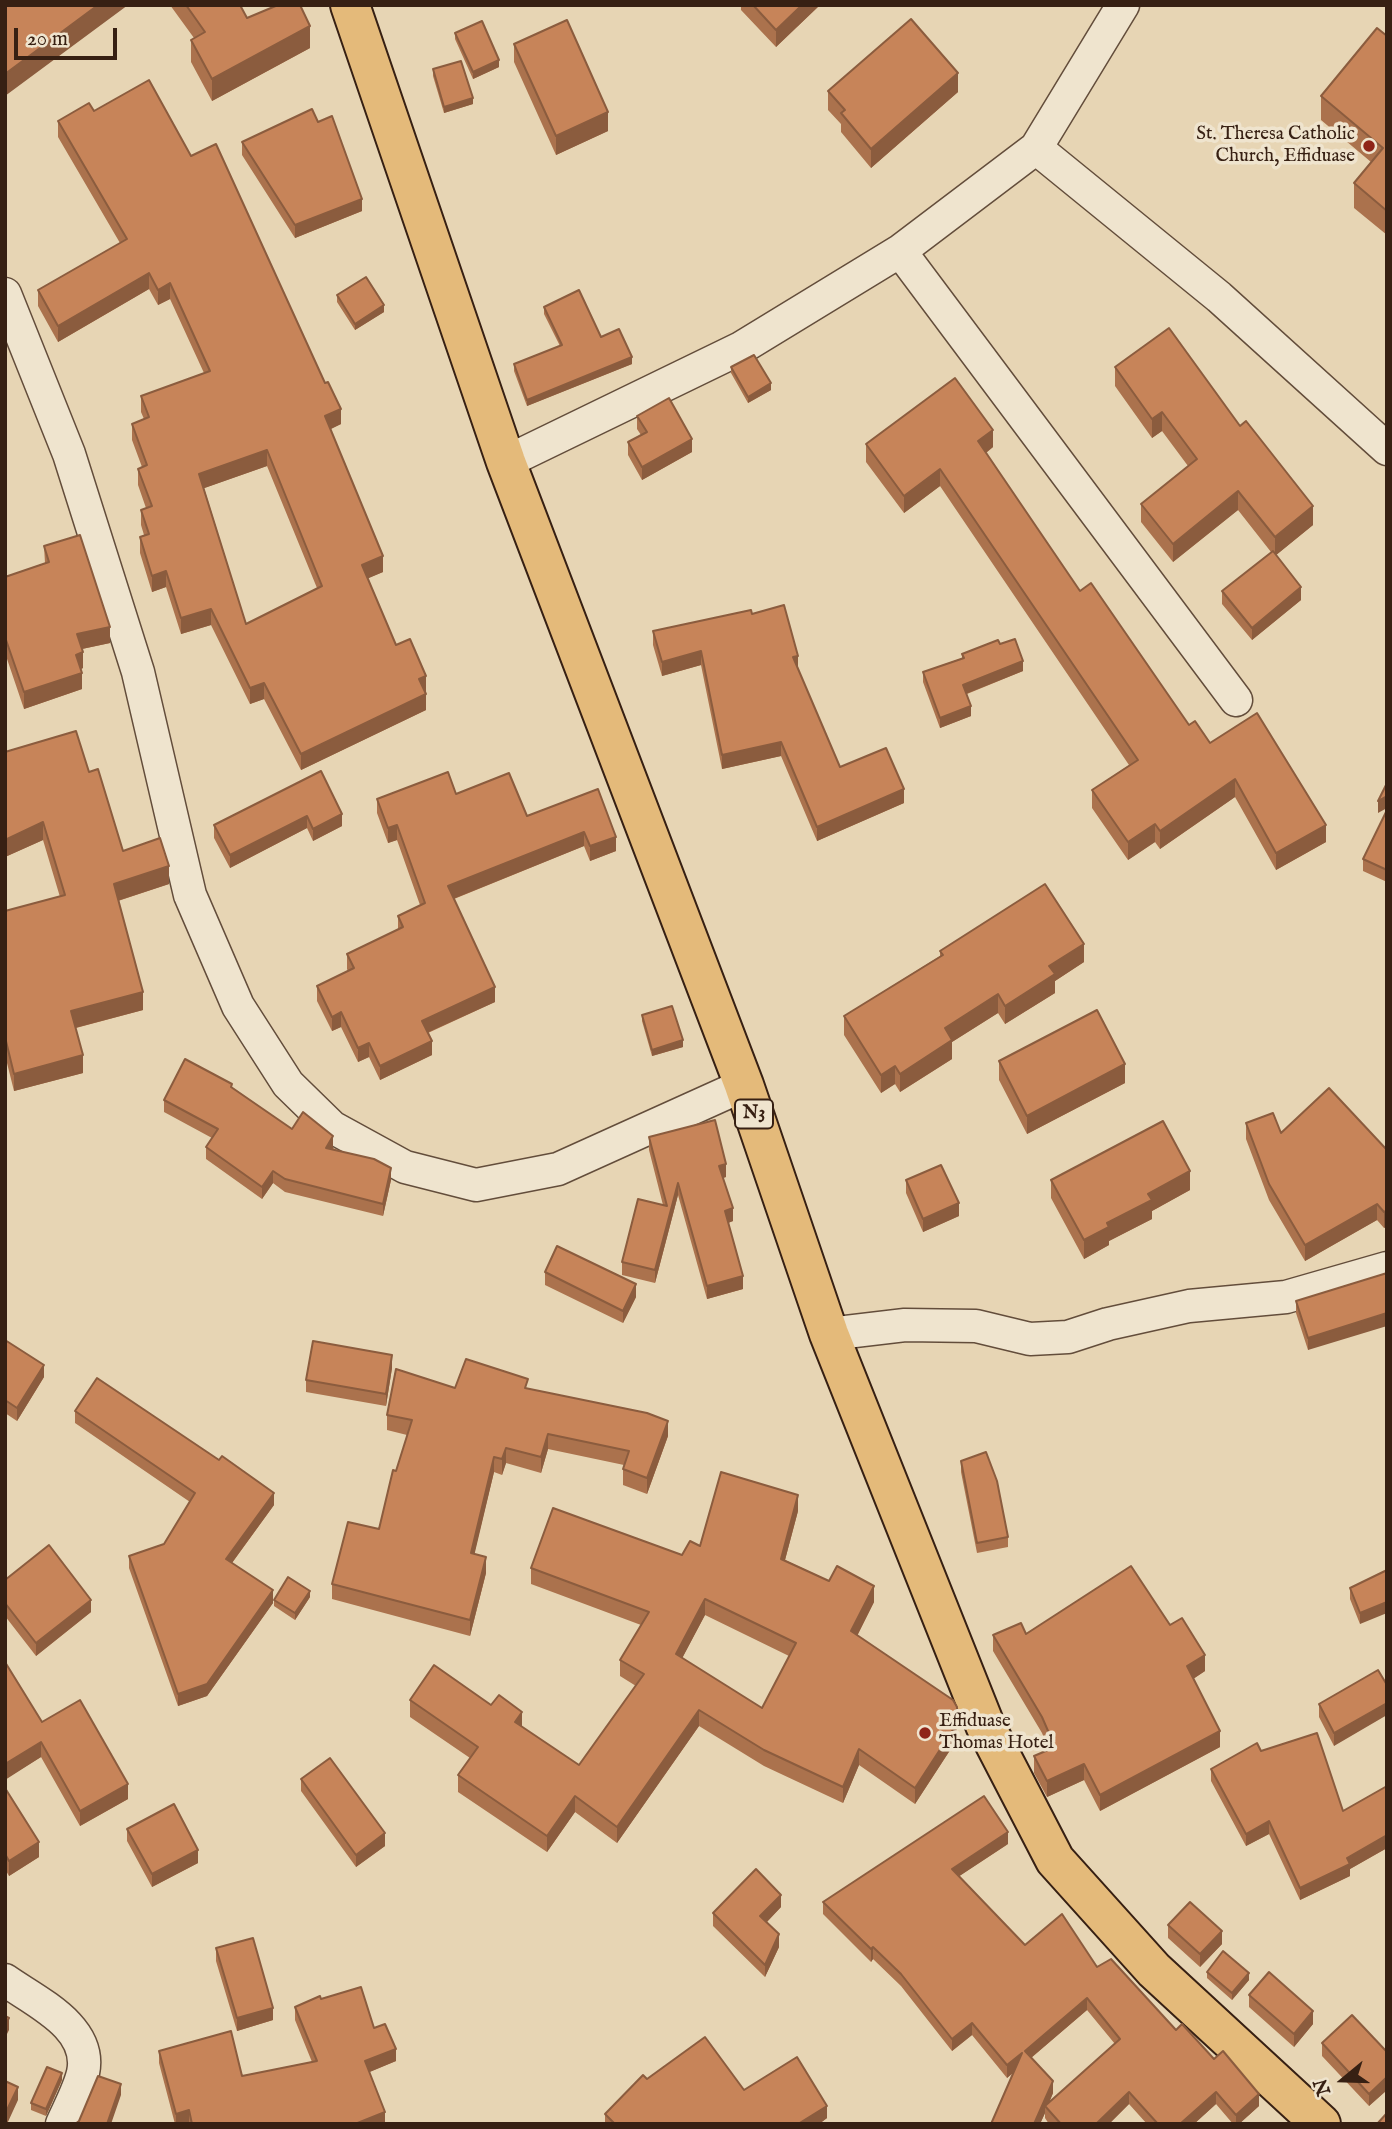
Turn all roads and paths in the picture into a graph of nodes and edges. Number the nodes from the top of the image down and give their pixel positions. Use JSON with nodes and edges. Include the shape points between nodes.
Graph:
{"nodes":[{"id":1,"x":350,"y":5,"type":"edge"},
{"id":2,"x":1123,"y":5,"type":"edge"},
{"id":3,"x":1036,"y":148,"type":"junction"},
{"id":4,"x":900,"y":251,"type":"junction"},
{"id":5,"x":5,"y":294,"type":"edge"},
{"id":6,"x":1387,"y":449,"type":"edge"},
{"id":7,"x":506,"y":462,"type":"junction"},
{"id":8,"x":1236,"y":699,"type":"dead end"},
{"id":9,"x":744,"y":1085,"type":"junction"},
{"id":10,"x":1387,"y":1268,"type":"edge"},
{"id":11,"x":829,"y":1334,"type":"junction"},
{"id":12,"x":5,"y":1980,"type":"edge"},
{"id":13,"x":62,"y":2124,"type":"edge"},
{"id":14,"x":1321,"y":2124,"type":"edge"}],
"edges":[{"from":1,"to":7,"type":"main road","number":"N3"},
{"from":2,"to":3,"type":"street"},
{"from":3,"to":4,"type":"street"},
{"from":3,"to":6,"type":"street","via":[[1219,297]]},
{"from":4,"to":7,"type":"street","via":[[741,348]]},
{"from":4,"to":8,"type":"street"},
{"from":5,"to":9,"type":"street","via":[[69,454],[138,672],[190,895],[238,1006],[288,1084],[332,1127],[405,1167],[476,1185],[558,1169]]},
{"from":7,"to":9,"type":"main road","number":"N3"},
{"from":9,"to":11,"type":"main road","number":"N3"},
{"from":10,"to":11,"type":"street","via":[[1286,1297],[1189,1306],[1068,1337],[1030,1339],[976,1326],[905,1325]]},
{"from":11,"to":14,"type":"main road","number":"N3","via":[[985,1725],[1055,1860],[1154,1970]]},
{"from":12,"to":13,"type":"street","via":[[69,2025],[83,2049],[83,2073]]}]}
